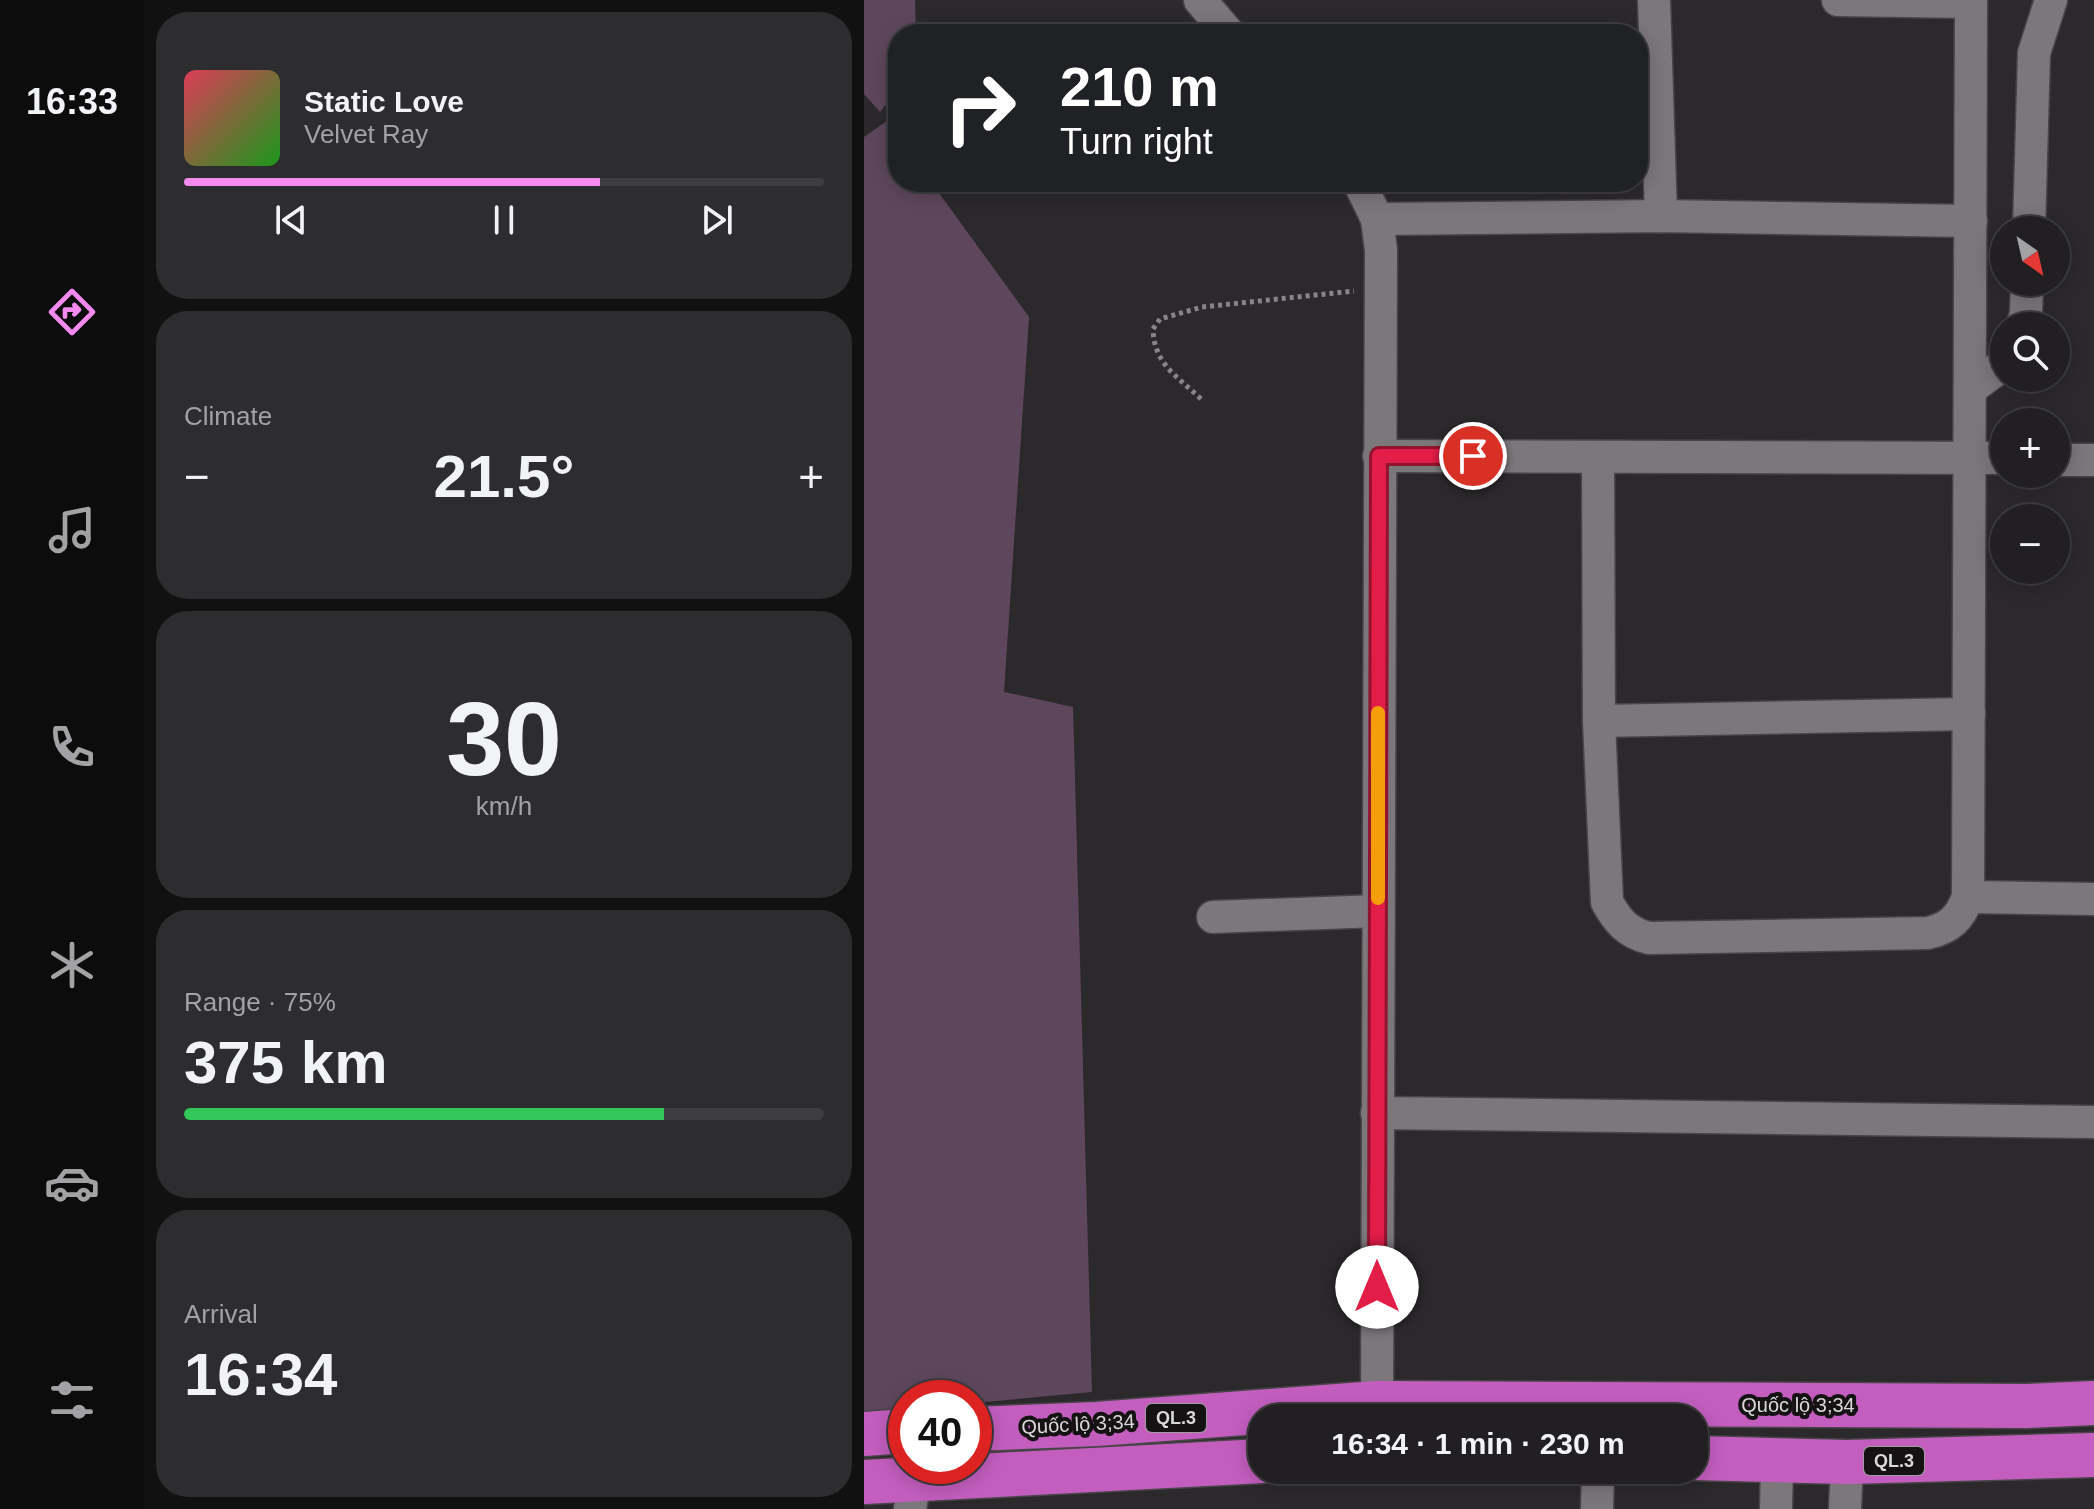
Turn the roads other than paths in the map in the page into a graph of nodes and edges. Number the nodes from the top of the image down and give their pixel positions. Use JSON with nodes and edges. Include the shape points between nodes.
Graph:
{"nodes":[{"id":1,"x":1200,"y":0,"type":"edge"},
{"id":2,"x":1654,"y":0,"type":"edge"},
{"id":3,"x":1838,"y":0,"type":"edge"},
{"id":4,"x":2051,"y":0,"type":"edge"},
{"id":5,"x":1971,"y":1,"type":"edge"},
{"id":6,"x":1220,"y":24,"type":"edge"},
{"id":7,"x":1364,"y":192,"type":"edge"},
{"id":8,"x":1661,"y":216,"type":"junction"},
{"id":9,"x":2029,"y":216,"type":"edge"},
{"id":10,"x":1377,"y":219,"type":"junction"},
{"id":11,"x":1971,"y":221,"type":"junction"},
{"id":12,"x":1990,"y":374,"type":"edge"},
{"id":13,"x":1970,"y":389,"type":"junction"},
{"id":14,"x":1379,"y":456,"type":"junction"},
{"id":15,"x":1598,"y":457,"type":"junction"},
{"id":16,"x":1970,"y":458,"type":"junction"},
{"id":17,"x":1990,"y":458,"type":"edge"},
{"id":18,"x":2070,"y":460,"type":"edge"},
{"id":19,"x":2094,"y":460,"type":"edge"},
{"id":20,"x":1969,"y":714,"type":"junction"},
{"id":21,"x":1599,"y":721,"type":"junction"},
{"id":22,"x":1968,"y":897,"type":"junction"},
{"id":23,"x":2094,"y":899,"type":"edge"},
{"id":24,"x":1378,"y":911,"type":"junction"},
{"id":25,"x":1213,"y":917,"type":"dead end"},
{"id":26,"x":1377,"y":1113,"type":"junction"},
{"id":27,"x":2094,"y":1122,"type":"edge"},
{"id":28,"x":2094,"y":1403,"type":"edge"},
{"id":29,"x":1377,"y":1404,"type":"edge"},
{"id":30,"x":1708,"y":1408,"type":"edge"},
{"id":31,"x":1248,"y":1417,"type":"edge"},
{"id":32,"x":992,"y":1428,"type":"edge"},
{"id":33,"x":888,"y":1432,"type":"edge"},
{"id":34,"x":864,"y":1434,"type":"edge"},
{"id":35,"x":2094,"y":1455,"type":"edge"},
{"id":36,"x":1708,"y":1459,"type":"edge"},
{"id":37,"x":1777,"y":1461,"type":"junction"},
{"id":38,"x":1248,"y":1462,"type":"edge"},
{"id":39,"x":1847,"y":1462,"type":"junction"},
{"id":40,"x":864,"y":1482,"type":"edge"},
{"id":41,"x":1598,"y":1484,"type":"edge"},
{"id":42,"x":913,"y":1494,"type":"edge"},
{"id":43,"x":1597,"y":1509,"type":"edge"},
{"id":44,"x":1776,"y":1509,"type":"edge"},
{"id":45,"x":1845,"y":1509,"type":"edge"}],
"edges":[{"from":1,"to":6,"type":"street"},
{"from":2,"to":8,"type":"street"},
{"from":3,"to":5,"type":"street"},
{"from":4,"to":9,"type":"street","via":[[2034,53]]},
{"from":5,"to":11,"type":"street"},
{"from":7,"to":10,"type":"street"},
{"from":8,"to":10,"type":"street"},
{"from":8,"to":11,"type":"street"},
{"from":10,"to":14,"type":"street"},
{"from":11,"to":13,"type":"street"},
{"from":12,"to":13,"type":"street"},
{"from":13,"to":16,"type":"street"},
{"from":14,"to":15,"type":"street"},
{"from":14,"to":24,"type":"street"},
{"from":15,"to":16,"type":"street"},
{"from":15,"to":21,"type":"street"},
{"from":16,"to":17,"type":"street"},
{"from":16,"to":20,"type":"street"},
{"from":18,"to":19,"type":"street"},
{"from":20,"to":21,"type":"street"},
{"from":20,"to":22,"type":"street"},
{"from":21,"to":22,"type":"street","via":[[1607,902],[1635,935],[1928,933],[1954,923]]},
{"from":22,"to":23,"type":"street"},
{"from":24,"to":25,"type":"street"},
{"from":24,"to":26,"type":"street"},
{"from":26,"to":27,"type":"street"},
{"from":26,"to":29,"type":"street"},
{"from":28,"to":30,"type":"highway","name":"Quốc lộ 3;34","number":"QL.3"},
{"from":31,"to":32,"type":"highway","name":"Quốc lộ 3;34","number":"QL.3"},
{"from":33,"to":34,"type":"highway"},
{"from":35,"to":39,"type":"highway","number":"QL.3"},
{"from":36,"to":37,"type":"highway","number":"QL.3"},
{"from":37,"to":39,"type":"highway","number":"QL.3"},
{"from":37,"to":44,"type":"street"},
{"from":38,"to":42,"type":"highway"},
{"from":39,"to":45,"type":"street"},
{"from":40,"to":42,"type":"highway"},
{"from":41,"to":43,"type":"street"}]}
